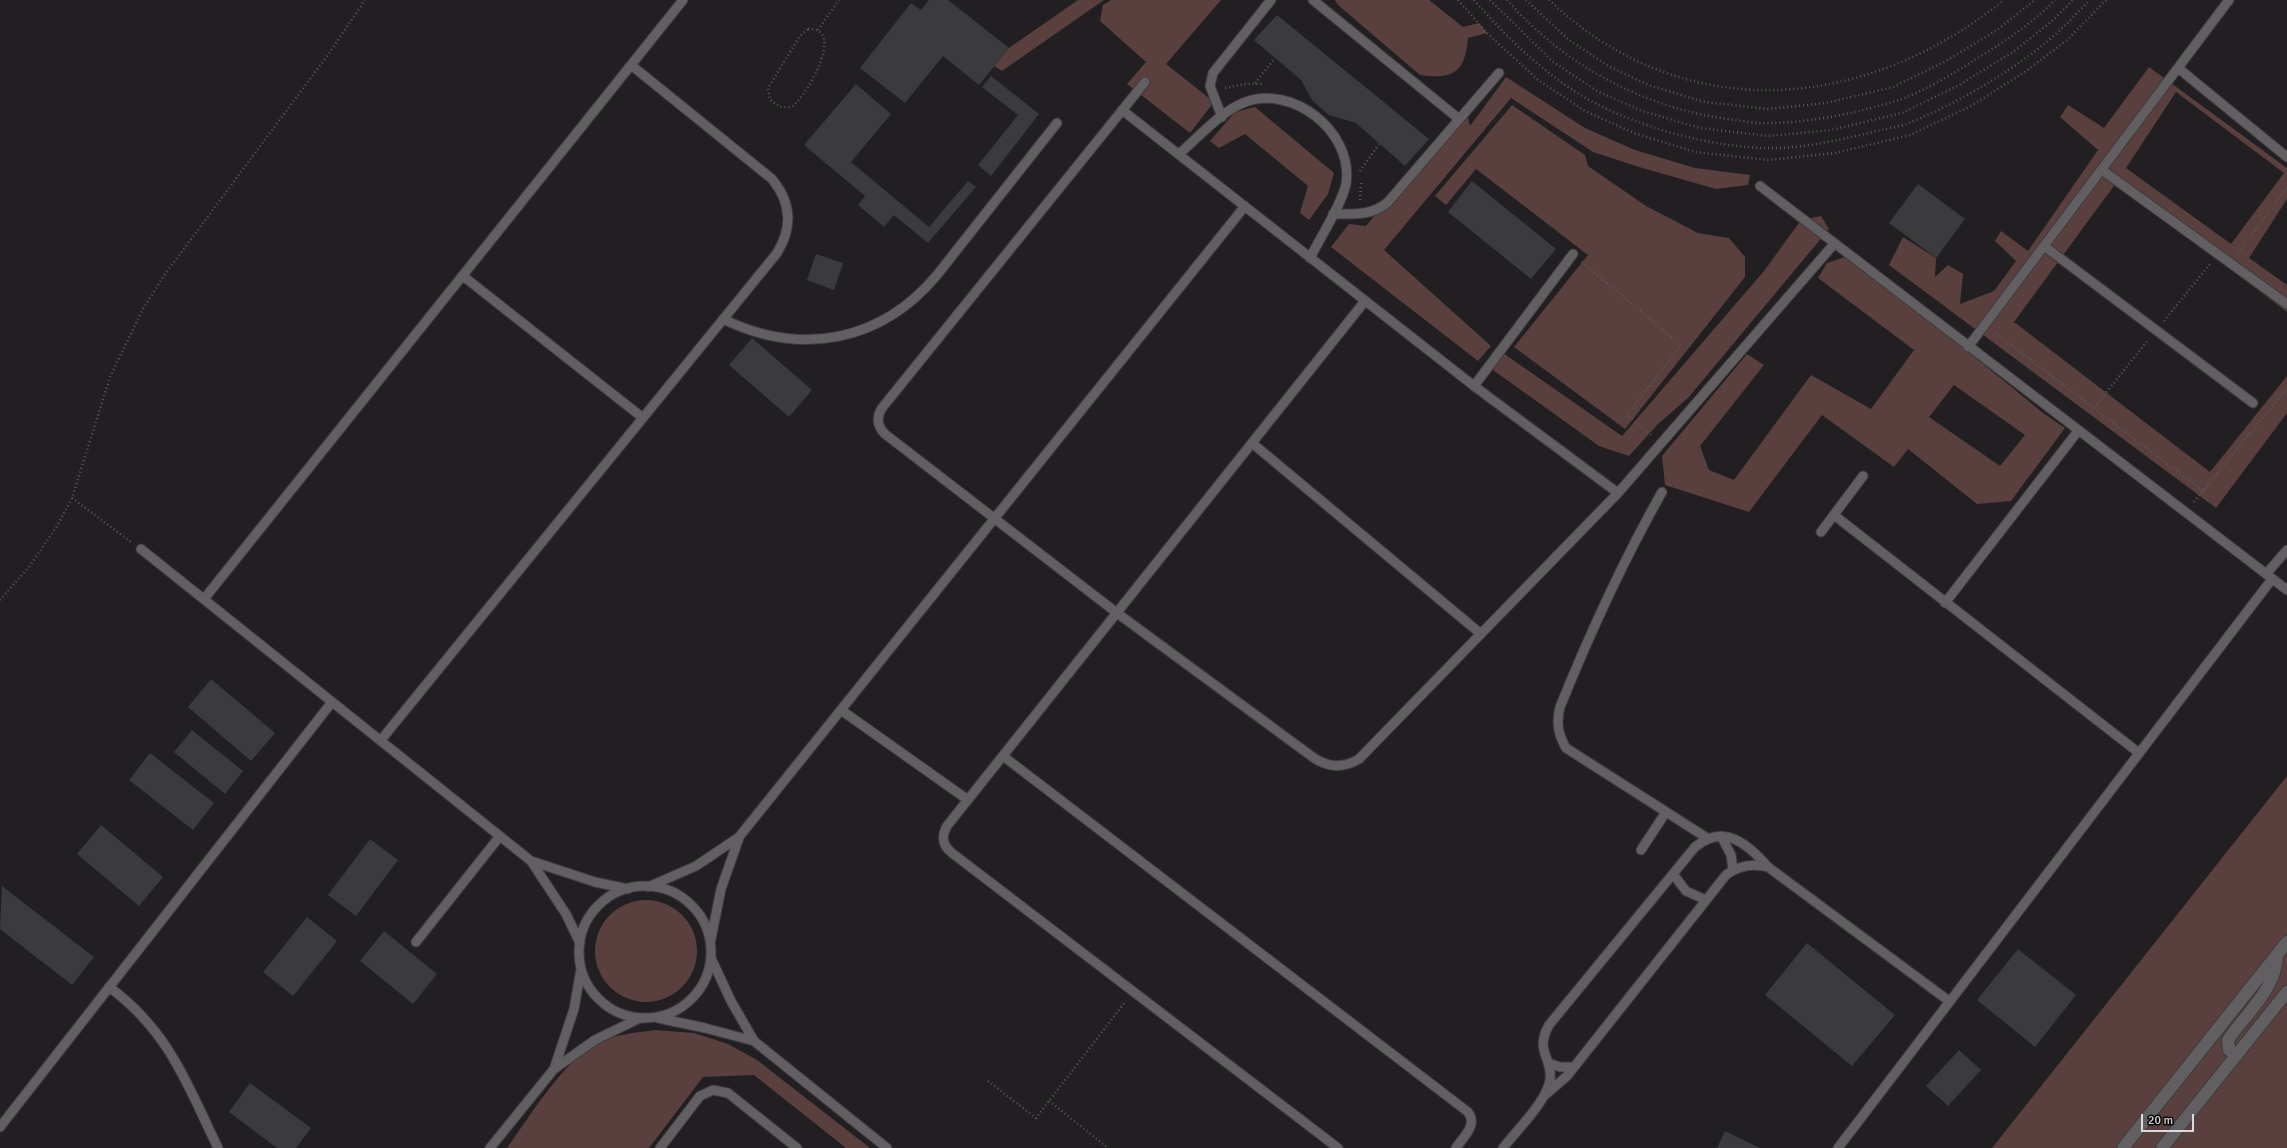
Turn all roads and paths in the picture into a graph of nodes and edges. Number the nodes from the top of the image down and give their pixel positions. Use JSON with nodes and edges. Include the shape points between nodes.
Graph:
{"nodes":[{"id":1,"x":365,"y":0,"type":"edge"},
{"id":2,"x":683,"y":0,"type":"edge"},
{"id":3,"x":839,"y":0,"type":"edge"},
{"id":4,"x":1271,"y":0,"type":"edge"},
{"id":5,"x":1313,"y":0,"type":"edge"},
{"id":6,"x":1458,"y":0,"type":"edge"},
{"id":7,"x":1474,"y":0,"type":"edge"},
{"id":8,"x":1490,"y":0,"type":"edge"},
{"id":9,"x":1507,"y":0,"type":"edge"},
{"id":10,"x":1526,"y":0,"type":"edge"},
{"id":11,"x":1549,"y":0,"type":"edge"},
{"id":12,"x":2004,"y":0,"type":"edge"},
{"id":13,"x":2036,"y":0,"type":"edge"},
{"id":14,"x":2055,"y":0,"type":"edge"},
{"id":15,"x":2073,"y":0,"type":"edge"},
{"id":16,"x":2090,"y":0,"type":"edge"},
{"id":17,"x":2106,"y":0,"type":"edge"},
{"id":18,"x":2229,"y":0,"type":"edge"},
{"id":19,"x":818,"y":30,"type":"junction"},
{"id":20,"x":1275,"y":58,"type":"dead end"},
{"id":21,"x":631,"y":65,"type":"junction"},
{"id":22,"x":2178,"y":68,"type":"junction"},
{"id":23,"x":1499,"y":73,"type":"dead end"},
{"id":24,"x":1145,"y":82,"type":"dead end"},
{"id":25,"x":1255,"y":84,"type":"dead end"},
{"id":26,"x":1122,"y":110,"type":"junction"},
{"id":27,"x":1222,"y":117,"type":"junction"},
{"id":28,"x":1459,"y":119,"type":"junction"},
{"id":29,"x":1057,"y":122,"type":"dead end"},
{"id":30,"x":1379,"y":144,"type":"dead end"},
{"id":31,"x":1178,"y":154,"type":"junction"},
{"id":32,"x":2287,"y":157,"type":"edge"},
{"id":33,"x":2102,"y":170,"type":"junction"},
{"id":34,"x":1360,"y":171,"type":"dead end"},
{"id":35,"x":1760,"y":186,"type":"dead end"},
{"id":36,"x":2287,"y":188,"type":"edge"},
{"id":37,"x":1245,"y":206,"type":"junction"},
{"id":38,"x":1332,"y":214,"type":"junction"},
{"id":39,"x":1834,"y":244,"type":"junction"},
{"id":40,"x":2044,"y":246,"type":"junction"},
{"id":41,"x":1573,"y":254,"type":"joint"},
{"id":42,"x":1310,"y":258,"type":"junction"},
{"id":43,"x":2230,"y":263,"type":"junction"},
{"id":44,"x":463,"y":276,"type":"junction"},
{"id":45,"x":1365,"y":301,"type":"junction"},
{"id":46,"x":2287,"y":304,"type":"edge"},
{"id":47,"x":723,"y":319,"type":"junction"},
{"id":48,"x":1985,"y":325,"type":"junction"},
{"id":49,"x":1968,"y":348,"type":"junction"},
{"id":50,"x":1474,"y":386,"type":"junction"},
{"id":51,"x":2287,"y":388,"type":"edge"},
{"id":52,"x":2253,"y":402,"type":"dead end"},
{"id":53,"x":643,"y":418,"type":"junction"},
{"id":54,"x":2078,"y":431,"type":"junction"},
{"id":55,"x":1252,"y":443,"type":"junction"},
{"id":56,"x":1661,"y":444,"type":"junction"},
{"id":57,"x":1863,"y":476,"type":"dead end"},
{"id":58,"x":2203,"y":491,"type":"junction"},
{"id":59,"x":1662,"y":492,"type":"dead end"},
{"id":60,"x":1618,"y":493,"type":"junction"},
{"id":61,"x":72,"y":498,"type":"junction"},
{"id":62,"x":2186,"y":512,"type":"junction"},
{"id":63,"x":1834,"y":515,"type":"junction"},
{"id":64,"x":995,"y":519,"type":"junction"},
{"id":65,"x":1821,"y":532,"type":"dead end"},
{"id":66,"x":141,"y":549,"type":"joint"},
{"id":67,"x":2287,"y":550,"type":"edge"},
{"id":68,"x":2269,"y":577,"type":"junction"},
{"id":69,"x":2287,"y":590,"type":"edge"},
{"id":70,"x":204,"y":599,"type":"junction"},
{"id":71,"x":0,"y":600,"type":"edge"},
{"id":72,"x":1945,"y":602,"type":"junction"},
{"id":73,"x":1117,"y":613,"type":"junction"},
{"id":74,"x":1480,"y":634,"type":"junction"},
{"id":75,"x":332,"y":702,"type":"junction"},
{"id":76,"x":841,"y":710,"type":"junction"},
{"id":77,"x":381,"y":740,"type":"junction"},
{"id":78,"x":2139,"y":753,"type":"junction"},
{"id":79,"x":1003,"y":756,"type":"junction"},
{"id":80,"x":968,"y":800,"type":"junction"},
{"id":81,"x":1666,"y":812,"type":"junction"},
{"id":82,"x":500,"y":836,"type":"junction"},
{"id":83,"x":1721,"y":836,"type":"junction"},
{"id":84,"x":739,"y":837,"type":"junction"},
{"id":85,"x":1707,"y":838,"type":"junction"},
{"id":86,"x":1641,"y":850,"type":"dead end"},
{"id":87,"x":531,"y":861,"type":"junction"},
{"id":88,"x":1768,"y":866,"type":"junction"},
{"id":89,"x":1733,"y":870,"type":"junction"},
{"id":90,"x":1673,"y":874,"type":"junction"},
{"id":91,"x":648,"y":887,"type":"junction"},
{"id":92,"x":628,"y":889,"type":"junction"},
{"id":93,"x":1706,"y":900,"type":"junction"},
{"id":94,"x":710,"y":941,"type":"junction"},
{"id":95,"x":416,"y":942,"type":"dead end"},
{"id":96,"x":2287,"y":942,"type":"edge"},
{"id":97,"x":580,"y":943,"type":"junction"},
{"id":98,"x":2277,"y":955,"type":"junction"},
{"id":99,"x":711,"y":958,"type":"junction"},
{"id":100,"x":581,"y":968,"type":"junction"},
{"id":101,"x":109,"y":987,"type":"junction"},
{"id":102,"x":1133,"y":992,"type":"junction"},
{"id":103,"x":2287,"y":992,"type":"edge"},
{"id":104,"x":1949,"y":1001,"type":"junction"},
{"id":105,"x":640,"y":1018,"type":"junction"},
{"id":106,"x":655,"y":1018,"type":"junction"},
{"id":107,"x":754,"y":1041,"type":"junction"},
{"id":108,"x":2237,"y":1055,"type":"junction"},
{"id":109,"x":1548,"y":1063,"type":"junction"},
{"id":110,"x":1574,"y":1067,"type":"junction"},
{"id":111,"x":554,"y":1069,"type":"junction"},
{"id":112,"x":988,"y":1081,"type":"dead end"},
{"id":113,"x":1543,"y":1097,"type":"junction"},
{"id":114,"x":1049,"y":1101,"type":"junction"},
{"id":115,"x":0,"y":1127,"type":"edge"},
{"id":116,"x":218,"y":1148,"type":"edge"},
{"id":117,"x":490,"y":1148,"type":"edge"},
{"id":118,"x":660,"y":1148,"type":"edge"},
{"id":119,"x":797,"y":1148,"type":"edge"},
{"id":120,"x":887,"y":1148,"type":"edge"},
{"id":121,"x":1108,"y":1148,"type":"edge"},
{"id":122,"x":1338,"y":1148,"type":"edge"},
{"id":123,"x":1456,"y":1148,"type":"edge"},
{"id":124,"x":1503,"y":1148,"type":"edge"},
{"id":125,"x":1838,"y":1148,"type":"edge"},
{"id":126,"x":2123,"y":1148,"type":"edge"},
{"id":127,"x":2162,"y":1148,"type":"edge"}],
"edges":[{"from":1,"to":61,"type":"path","via":[[143,309],[110,377]]},
{"from":2,"to":21,"type":"lane"},
{"from":3,"to":19,"type":"path"},
{"from":4,"to":27,"type":"lane","via":[[1213,73],[1210,86]]},
{"from":5,"to":28,"type":"lane"},
{"from":6,"to":17,"type":"path","via":[[1487,33],[1538,80],[1585,111],[1634,133],[1695,152],[1768,160],[1835,153],[1910,135],[1971,106],[2026,71],[2067,40]]},
{"from":7,"to":16,"type":"path","via":[[1496,25],[1545,70],[1591,101],[1638,122],[1698,140],[1768,148],[1833,141],[1906,124],[1965,95],[2020,62],[2059,31]]},
{"from":8,"to":15,"type":"path","via":[[1552,61],[1597,90],[1642,111],[1700,128],[1768,136],[1831,130],[1902,113],[1959,85],[2013,52],[2051,22]]},
{"from":9,"to":14,"type":"path","via":[[1560,51],[1603,79],[1647,99],[1702,116],[1768,124],[1829,117],[1897,100],[1953,73],[2006,41]]},
{"from":10,"to":13,"type":"path","via":[[1569,40],[1610,67],[1652,86],[1705,102],[1768,109],[1826,103],[1893,87],[1946,61],[1997,30]]},
{"from":11,"to":12,"type":"path","via":[[1572,21],[1611,48],[1654,69],[1700,83],[1755,90],[1794,90],[1842,82],[1887,68],[1934,48],[1978,21]]},
{"from":18,"to":22,"type":"lane"},
{"from":19,"to":19,"type":"path","via":[[808,29],[803,32],[770,83],[768,94],[774,104],[780,107],[792,106],[808,85],[826,44],[823,34]]},
{"from":20,"to":25,"type":"path"},
{"from":21,"to":44,"type":"lane"},
{"from":21,"to":47,"type":"lane","via":[[772,179],[785,198],[789,221],[783,243]]},
{"from":22,"to":32,"type":"lane"},
{"from":22,"to":33,"type":"lane"},
{"from":23,"to":28,"type":"lane"},
{"from":24,"to":26,"type":"lane"},
{"from":26,"to":31,"type":"lane"},
{"from":26,"to":64,"type":"lane","via":[[878,416],[879,426],[885,434]]},
{"from":27,"to":31,"type":"lane"},
{"from":27,"to":38,"type":"lane","via":[[1242,103],[1267,97],[1293,102],[1316,118],[1338,140],[1347,169],[1346,185]]},
{"from":28,"to":38,"type":"lane","via":[[1382,208],[1366,214]]},
{"from":29,"to":47,"type":"lane","via":[[937,275],[925,289],[897,312],[865,329],[841,336],[811,340],[774,338]]},
{"from":30,"to":34,"type":"path"},
{"from":31,"to":37,"type":"lane"},
{"from":33,"to":40,"type":"lane"},
{"from":33,"to":43,"type":"lane"},
{"from":35,"to":39,"type":"lane"},
{"from":36,"to":43,"type":"path"},
{"from":37,"to":42,"type":"lane"},
{"from":37,"to":64,"type":"lane"},
{"from":38,"to":42,"type":"lane"},
{"from":39,"to":49,"type":"lane"},
{"from":39,"to":56,"type":"lane"},
{"from":40,"to":48,"type":"lane"},
{"from":40,"to":52,"type":"lane"},
{"from":41,"to":50,"type":"lane"},
{"from":41,"to":56,"type":"path","via":[[1681,345],[1626,415]]},
{"from":42,"to":45,"type":"lane"},
{"from":43,"to":46,"type":"lane"},
{"from":44,"to":53,"type":"lane"},
{"from":44,"to":70,"type":"lane"},
{"from":45,"to":50,"type":"lane"},
{"from":45,"to":55,"type":"lane"},
{"from":47,"to":53,"type":"lane"},
{"from":48,"to":49,"type":"lane"},
{"from":48,"to":58,"type":"path"},
{"from":49,"to":54,"type":"lane"},
{"from":50,"to":60,"type":"lane"},
{"from":51,"to":58,"type":"path"},
{"from":53,"to":77,"type":"lane"},
{"from":54,"to":62,"type":"lane"},
{"from":54,"to":72,"type":"lane"},
{"from":55,"to":73,"type":"lane"},
{"from":55,"to":74,"type":"lane"},
{"from":56,"to":60,"type":"lane"},
{"from":57,"to":63,"type":"lane"},
{"from":58,"to":62,"type":"path"},
{"from":59,"to":81,"type":"lane","via":[[1600,612],[1557,718],[1566,748]]},
{"from":60,"to":74,"type":"lane"},
{"from":61,"to":66,"type":"path"},
{"from":61,"to":71,"type":"path","via":[[44,547]]},
{"from":62,"to":68,"type":"lane"},
{"from":63,"to":65,"type":"lane"},
{"from":63,"to":72,"type":"lane"},
{"from":64,"to":73,"type":"lane"},
{"from":64,"to":76,"type":"lane"},
{"from":66,"to":70,"type":"lane"},
{"from":67,"to":68,"type":"lane"},
{"from":68,"to":69,"type":"lane"},
{"from":68,"to":78,"type":"lane"},
{"from":70,"to":75,"type":"lane"},
{"from":72,"to":78,"type":"lane"},
{"from":73,"to":74,"type":"lane","via":[[1314,758],[1337,766],[1345,766],[1359,759]]},
{"from":73,"to":79,"type":"lane"},
{"from":75,"to":77,"type":"lane"},
{"from":75,"to":101,"type":"lane"},
{"from":76,"to":80,"type":"lane"},
{"from":76,"to":84,"type":"lane"},
{"from":77,"to":82,"type":"lane"},
{"from":78,"to":104,"type":"lane"},
{"from":79,"to":80,"type":"lane"},
{"from":79,"to":123,"type":"lane","via":[[1468,1112],[1472,1125]]},
{"from":80,"to":102,"type":"lane","via":[[944,832],[944,844],[947,849]]},
{"from":81,"to":85,"type":"lane"},
{"from":81,"to":86,"type":"lane"},
{"from":82,"to":87,"type":"lane"},
{"from":82,"to":95,"type":"lane"},
{"from":83,"to":85,"type":"lane"},
{"from":83,"to":88,"type":"lane","via":[[1739,840]]},
{"from":83,"to":89,"type":"lane","via":[[1731,855]]},
{"from":84,"to":91,"type":"lane","via":[[696,866]]},
{"from":84,"to":94,"type":"lane","via":[[721,889]]},
{"from":85,"to":90,"type":"lane","via":[[1695,847]]},
{"from":87,"to":92,"type":"lane","via":[[595,882]]},
{"from":87,"to":97,"type":"lane","via":[[566,914]]},
{"from":88,"to":89,"type":"lane","via":[[1750,864]]},
{"from":88,"to":104,"type":"lane"},
{"from":89,"to":93,"type":"lane"},
{"from":90,"to":93,"type":"lane","via":[[1686,891]]},
{"from":90,"to":109,"type":"lane","via":[[1549,1025],[1542,1040],[1542,1048]]},
{"from":91,"to":92,"type":"lane"},
{"from":91,"to":94,"type":"lane","via":[[666,890],[682,897],[695,909],[705,924]]},
{"from":92,"to":97,"type":"lane","via":[[610,896],[596,908],[585,924]]},
{"from":93,"to":110,"type":"lane"},
{"from":94,"to":99,"type":"lane"},
{"from":96,"to":98,"type":"street"},
{"from":97,"to":100,"type":"lane"},
{"from":98,"to":108,"type":"street","via":[[2271,983],[2228,1040],[2229,1050]]},
{"from":98,"to":126,"type":"street"},
{"from":99,"to":106,"type":"lane","via":[[708,976],[687,1004],[672,1013]]},
{"from":99,"to":107,"type":"lane","via":[[731,1001]]},
{"from":100,"to":105,"type":"lane","via":[[590,988],[609,1007]]},
{"from":100,"to":111,"type":"lane","via":[[574,1009]]},
{"from":101,"to":115,"type":"lane"},
{"from":101,"to":116,"type":"lane","via":[[140,1012],[166,1044]]},
{"from":102,"to":114,"type":"path"},
{"from":102,"to":122,"type":"lane"},
{"from":103,"to":108,"type":"street"},
{"from":104,"to":125,"type":"lane"},
{"from":105,"to":106,"type":"lane"},
{"from":105,"to":111,"type":"lane","via":[[595,1040]]},
{"from":106,"to":107,"type":"lane"},
{"from":107,"to":120,"type":"lane"},
{"from":108,"to":127,"type":"street"},
{"from":109,"to":110,"type":"lane","via":[[1560,1067]]},
{"from":109,"to":113,"type":"lane","via":[[1550,1081]]},
{"from":110,"to":113,"type":"lane"},
{"from":111,"to":117,"type":"lane"},
{"from":112,"to":114,"type":"path","via":[[1036,1118]]},
{"from":113,"to":124,"type":"lane"},
{"from":114,"to":121,"type":"path"},
{"from":118,"to":119,"type":"lane","via":[[700,1096],[713,1090],[728,1093]]}]}
